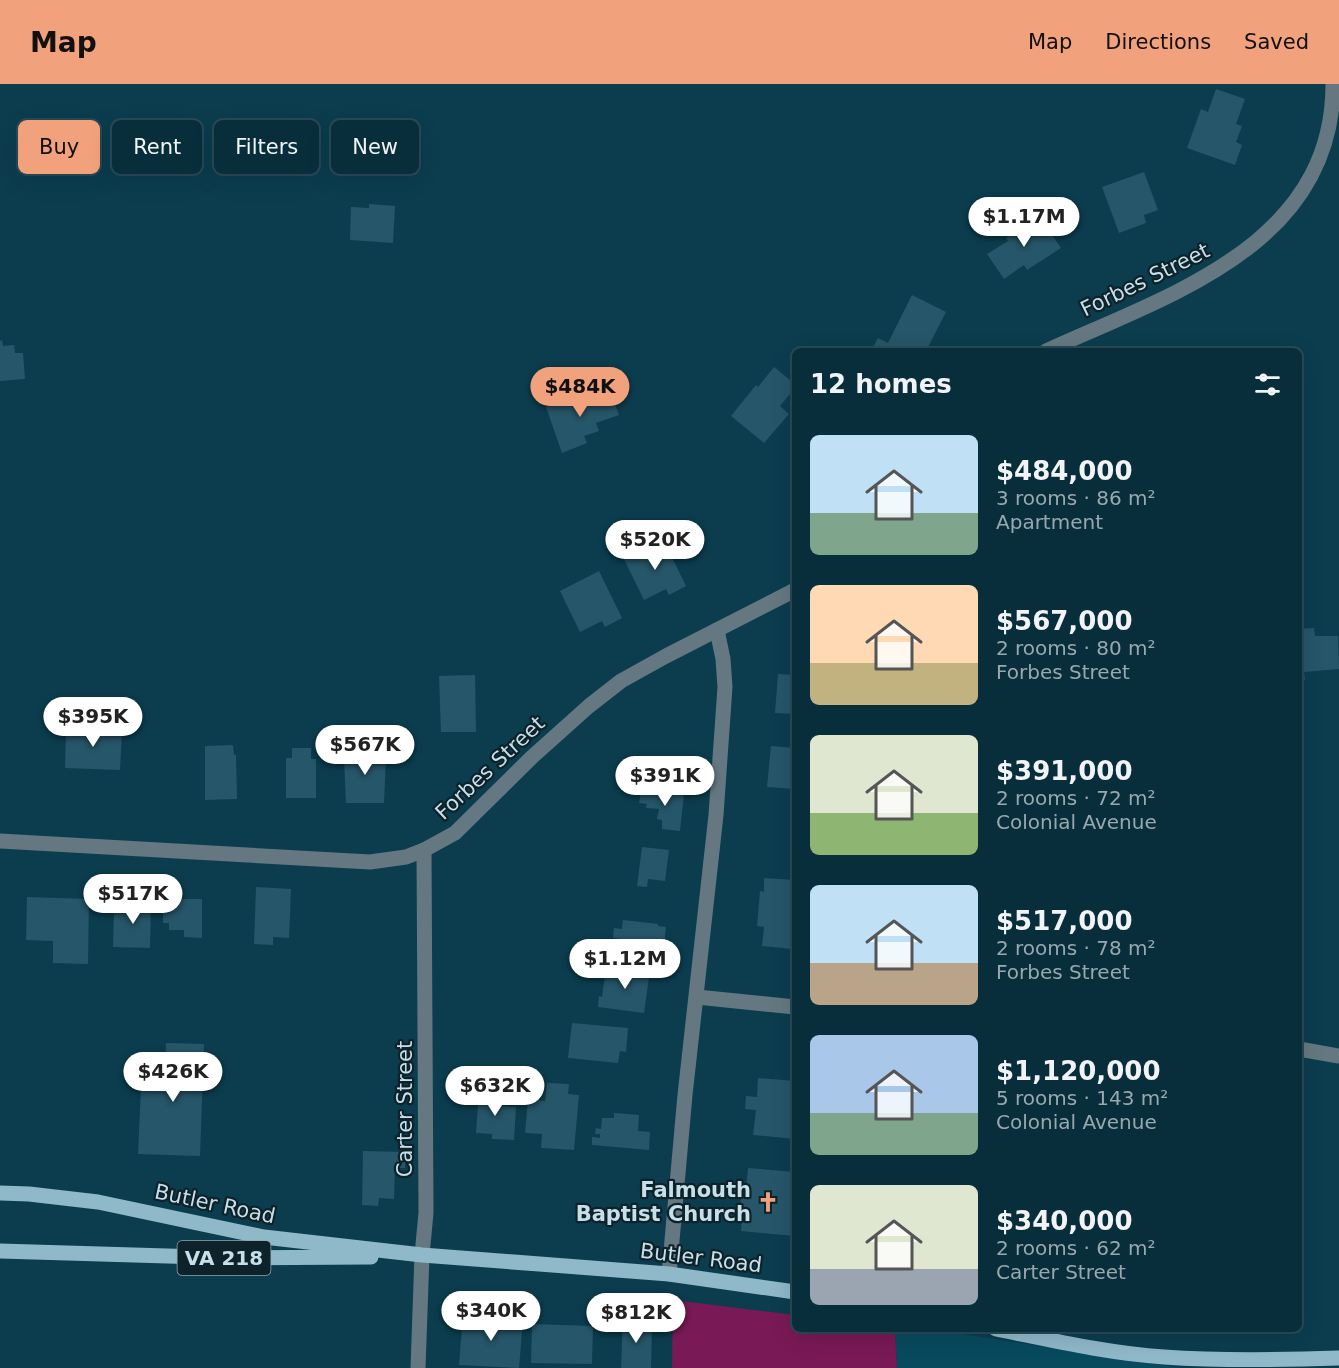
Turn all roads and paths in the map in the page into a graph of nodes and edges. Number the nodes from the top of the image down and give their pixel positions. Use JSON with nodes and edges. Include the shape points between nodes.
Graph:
{"nodes":[{"id":1,"x":1333,"y":84,"type":"edge"},
{"id":2,"x":1053,"y":348,"type":"edge"},
{"id":3,"x":792,"y":592,"type":"edge"},
{"id":4,"x":717,"y":630,"type":"junction"},
{"id":5,"x":0,"y":841,"type":"edge"},
{"id":6,"x":424,"y":850,"type":"junction"},
{"id":7,"x":697,"y":997,"type":"junction"},
{"id":8,"x":792,"y":1007,"type":"edge"},
{"id":9,"x":1302,"y":1049,"type":"edge"},
{"id":10,"x":1339,"y":1056,"type":"edge"},
{"id":11,"x":0,"y":1193,"type":"edge"},
{"id":12,"x":0,"y":1251,"type":"edge"},
{"id":13,"x":422,"y":1255,"type":"junction"},
{"id":14,"x":669,"y":1274,"type":"junction"},
{"id":15,"x":792,"y":1292,"type":"edge"},
{"id":16,"x":1010,"y":1332,"type":"edge"},
{"id":17,"x":1339,"y":1358,"type":"edge"},
{"id":18,"x":418,"y":1368,"type":"edge"}],
"edges":[{"from":1,"to":2,"type":"street","name":"Forbes Street","via":[[1330,129],[1320,160],[1305,190],[1259,240],[1188,286]]},
{"from":3,"to":4,"type":"street","name":"Forbes Street"},
{"from":4,"to":6,"type":"street","name":"Forbes Street","via":[[621,681],[532,757],[455,833]]},
{"from":4,"to":7,"type":"street","via":[[725,687]]},
{"from":5,"to":6,"type":"street","name":"Forbes Street","via":[[370,862]]},
{"from":6,"to":13,"type":"street","name":"Carter Street","via":[[426,1213]]},
{"from":7,"to":8,"type":"street"},
{"from":7,"to":14,"type":"street"},
{"from":9,"to":10,"type":"street"},
{"from":11,"to":13,"type":"main road","name":"Butler Road","number":"VA 218","via":[[98,1202],[264,1236]]},
{"from":12,"to":13,"type":"main road","name":"Butler Road","number":"VA 218","via":[[316,1259]]},
{"from":13,"to":14,"type":"main road","name":"Butler Road","number":"VA 218"},
{"from":13,"to":18,"type":"street","name":"Carter Street"},
{"from":14,"to":15,"type":"main road","name":"Butler Road","number":"VA 218"},
{"from":16,"to":17,"type":"main road","via":[[1162,1357]]}]}
